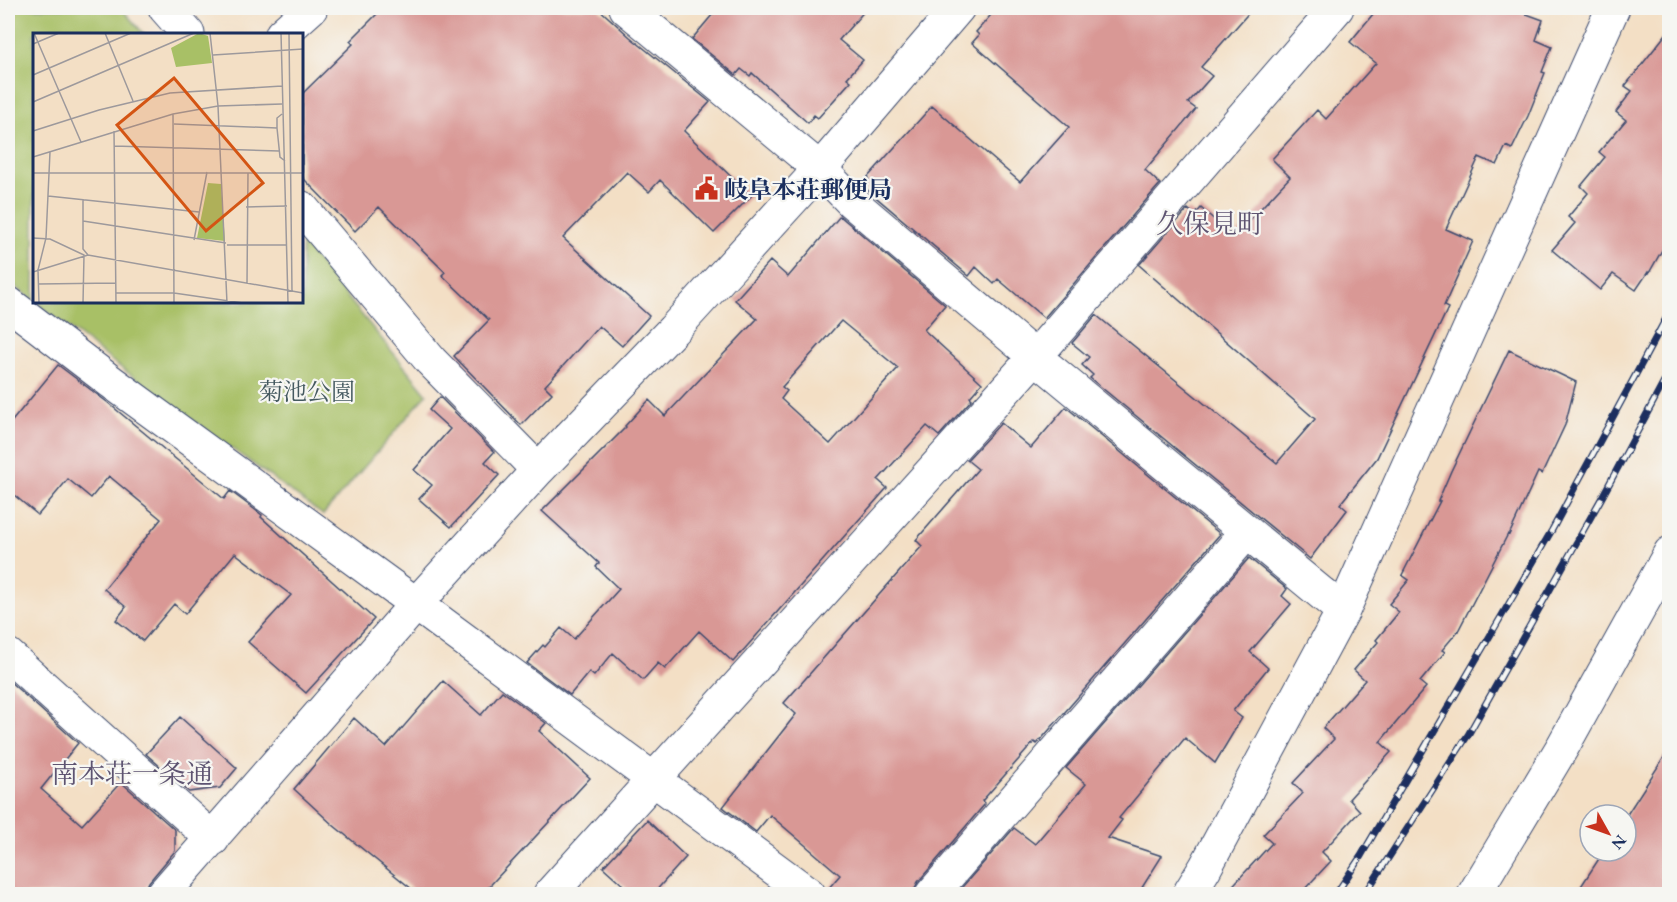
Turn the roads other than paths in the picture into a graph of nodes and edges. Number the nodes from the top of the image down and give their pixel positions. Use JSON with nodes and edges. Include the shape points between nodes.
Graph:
{"nodes":[{"id":1,"x":165,"y":8,"type":"edge"},
{"id":2,"x":311,"y":8,"type":"edge"},
{"id":3,"x":627,"y":8,"type":"edge"},
{"id":4,"x":958,"y":8,"type":"edge"},
{"id":5,"x":1337,"y":8,"type":"edge"},
{"id":6,"x":1613,"y":8,"type":"edge"},
{"id":7,"x":187,"y":33,"type":"edge"},
{"id":8,"x":283,"y":33,"type":"edge"},
{"id":9,"x":820,"y":169,"type":"junction"},
{"id":10,"x":303,"y":209,"type":"edge"},
{"id":11,"x":8,"y":303,"type":"edge"},
{"id":12,"x":1035,"y":357,"type":"junction"},
{"id":13,"x":538,"y":470,"type":"junction"},
{"id":14,"x":1247,"y":531,"type":"junction"},
{"id":15,"x":1670,"y":553,"type":"edge"},
{"id":16,"x":416,"y":604,"type":"junction"},
{"id":17,"x":1343,"y":611,"type":"junction"},
{"id":18,"x":8,"y":655,"type":"edge"},
{"id":19,"x":654,"y":780,"type":"junction"},
{"id":20,"x":213,"y":839,"type":"junction"},
{"id":21,"x":164,"y":894,"type":"edge"},
{"id":22,"x":550,"y":894,"type":"edge"},
{"id":23,"x":809,"y":894,"type":"edge"},
{"id":24,"x":932,"y":894,"type":"edge"},
{"id":25,"x":1189,"y":894,"type":"edge"},
{"id":26,"x":1474,"y":894,"type":"edge"}],
"edges":[{"from":1,"to":7,"type":"street"},
{"from":2,"to":8,"type":"street"},
{"from":3,"to":9,"type":"street"},
{"from":4,"to":9,"type":"street"},
{"from":5,"to":12,"type":"street"},
{"from":6,"to":17,"type":"street"},
{"from":9,"to":12,"type":"street","via":[[852,202]]},
{"from":9,"to":13,"type":"street"},
{"from":10,"to":13,"type":"street","via":[[431,361]]},
{"from":11,"to":16,"type":"street"},
{"from":12,"to":14,"type":"street"},
{"from":12,"to":19,"type":"street"},
{"from":13,"to":16,"type":"street"},
{"from":14,"to":17,"type":"street"},
{"from":14,"to":24,"type":"street"},
{"from":15,"to":26,"type":"street","via":[[1563,747]]},
{"from":16,"to":19,"type":"street"},
{"from":16,"to":20,"type":"street"},
{"from":17,"to":25,"type":"street"},
{"from":18,"to":20,"type":"street"},
{"from":19,"to":22,"type":"street"},
{"from":19,"to":23,"type":"street"},
{"from":20,"to":21,"type":"street"}]}
